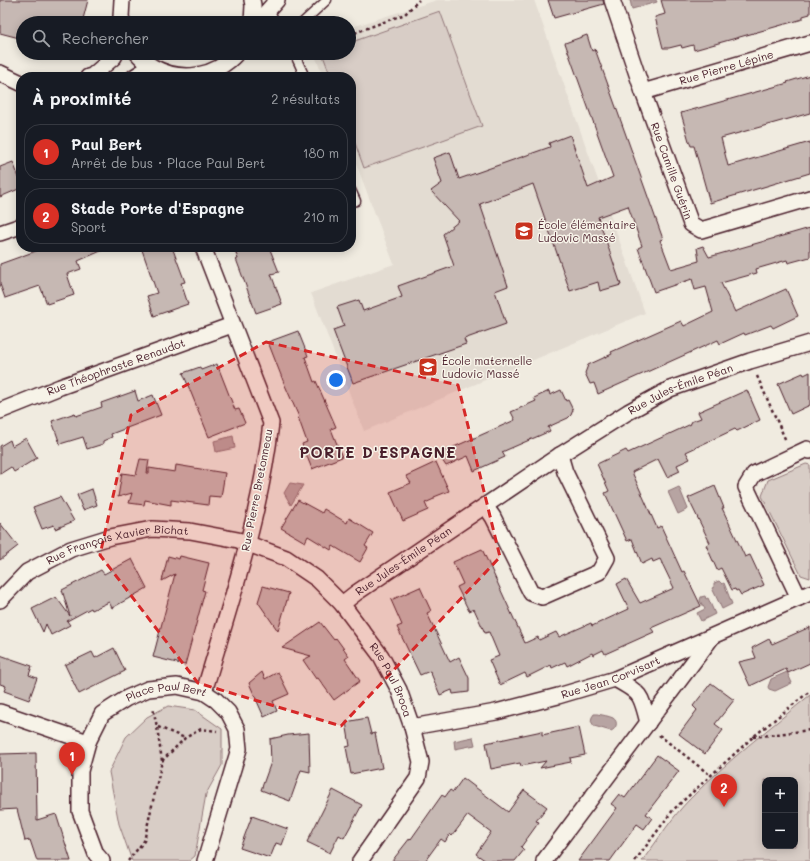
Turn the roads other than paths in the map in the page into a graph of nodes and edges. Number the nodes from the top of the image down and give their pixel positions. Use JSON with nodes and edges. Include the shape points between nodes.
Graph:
{"nodes":[{"id":1,"x":122,"y":0,"type":"edge"},
{"id":2,"x":252,"y":0,"type":"edge"},
{"id":3,"x":327,"y":0,"type":"edge"},
{"id":4,"x":612,"y":0,"type":"edge"},
{"id":5,"x":273,"y":5,"type":"edge"},
{"id":6,"x":121,"y":16,"type":"edge"},
{"id":7,"x":252,"y":16,"type":"edge"},
{"id":8,"x":263,"y":16,"type":"edge"},
{"id":9,"x":275,"y":16,"type":"edge"},
{"id":10,"x":310,"y":16,"type":"edge"},
{"id":11,"x":810,"y":43,"type":"edge"},
{"id":12,"x":111,"y":60,"type":"edge"},
{"id":13,"x":144,"y":60,"type":"edge"},
{"id":14,"x":230,"y":60,"type":"edge"},
{"id":15,"x":297,"y":60,"type":"edge"},
{"id":16,"x":152,"y":67,"type":"junction"},
{"id":17,"x":97,"y":72,"type":"edge"},
{"id":18,"x":142,"y":72,"type":"edge"},
{"id":19,"x":163,"y":72,"type":"edge"},
{"id":20,"x":213,"y":72,"type":"edge"},
{"id":21,"x":303,"y":72,"type":"edge"},
{"id":22,"x":0,"y":73,"type":"edge"},
{"id":23,"x":16,"y":81,"type":"edge"},
{"id":24,"x":643,"y":92,"type":"junction"},
{"id":25,"x":810,"y":198,"type":"edge"},
{"id":26,"x":16,"y":228,"type":"edge"},
{"id":27,"x":0,"y":233,"type":"edge"},
{"id":28,"x":205,"y":252,"type":"edge"},
{"id":29,"x":232,"y":325,"type":"junction"},
{"id":30,"x":810,"y":343,"type":"edge"},
{"id":31,"x":0,"y":411,"type":"edge"},
{"id":32,"x":810,"y":451,"type":"edge"},
{"id":33,"x":560,"y":456,"type":"junction"},
{"id":34,"x":486,"y":507,"type":"junction"},
{"id":35,"x":248,"y":543,"type":"junction"},
{"id":36,"x":804,"y":595,"type":"edge"},
{"id":37,"x":0,"y":600,"type":"edge"},
{"id":38,"x":342,"y":604,"type":"junction"},
{"id":39,"x":712,"y":636,"type":"junction"},
{"id":40,"x":615,"y":679,"type":"junction"},
{"id":41,"x":204,"y":692,"type":"junction"},
{"id":42,"x":0,"y":712,"type":"edge"},
{"id":43,"x":648,"y":723,"type":"junction"},
{"id":44,"x":412,"y":727,"type":"junction"},
{"id":45,"x":88,"y":742,"type":"junction"},
{"id":46,"x":102,"y":861,"type":"edge"},
{"id":47,"x":205,"y":861,"type":"edge"},
{"id":48,"x":360,"y":861,"type":"edge"},
{"id":49,"x":544,"y":861,"type":"edge"}],
"edges":[{"from":1,"to":6,"type":"street"},
{"from":2,"to":7,"type":"street"},
{"from":3,"to":10,"type":"lane"},
{"from":4,"to":24,"type":"street","name":"Rue Camille Guérin"},
{"from":5,"to":8,"type":"street"},
{"from":5,"to":9,"type":"lane"},
{"from":11,"to":24,"type":"street","name":"Rue Pierre Lépine"},
{"from":12,"to":17,"type":"street"},
{"from":13,"to":16,"type":"street"},
{"from":14,"to":20,"type":"street"},
{"from":15,"to":21,"type":"lane"},
{"from":16,"to":18,"type":"street"},
{"from":16,"to":19,"type":"street"},
{"from":22,"to":23,"type":"street"},
{"from":24,"to":25,"type":"street","name":"Rue Camille Guérin","via":[[691,224],[701,230]]},
{"from":26,"to":27,"type":"street"},
{"from":28,"to":29,"type":"street","name":"Rue Pierre Bretonneau"},
{"from":29,"to":31,"type":"street","name":"Rue Théophraste Renaudot","via":[[60,386]]},
{"from":29,"to":35,"type":"street","name":"Rue Pierre Bretonneau","via":[[271,423]]},
{"from":30,"to":33,"type":"street","name":"Rue Jules-Émile Péan","via":[[670,389],[628,412]]},
{"from":32,"to":36,"type":"street","name":"Rue Jean Corvisart","via":[[807,449],[754,474],[746,487]]},
{"from":33,"to":34,"type":"street","name":"Rue Jules-Émile Péan"},
{"from":33,"to":34,"type":"street","via":[[565,472],[607,558],[599,572],[542,597],[531,593]]},
{"from":34,"to":38,"type":"street","name":"Rue Jules-Émile Péan"},
{"from":35,"to":37,"type":"street","name":"Rue François Xavier Bichat","via":[[190,531],[152,529],[110,537],[71,549],[27,572]]},
{"from":35,"to":38,"type":"street","name":"Rue Paul Broca","via":[[286,558],[317,579]]},
{"from":35,"to":41,"type":"street","name":"Rue Pierre Bretonneau"},
{"from":36,"to":39,"type":"street","name":"Rue Jean Corvisart"},
{"from":38,"to":44,"type":"street","name":"Rue Paul Broca","via":[[381,656],[399,690]]},
{"from":39,"to":40,"type":"street","name":"Rue Jean Corvisart"},
{"from":39,"to":43,"type":"street"},
{"from":40,"to":43,"type":"street","via":[[634,690],[642,700]]},
{"from":40,"to":44,"type":"street","name":"Rue Jean Corvisart","via":[[496,712]]},
{"from":41,"to":45,"type":"street","name":"Place Paul Bert","via":[[177,686],[148,689],[127,698],[102,714]]},
{"from":41,"to":47,"type":"street","name":"Place Paul Bert","via":[[228,712],[237,729],[239,749]]},
{"from":42,"to":45,"type":"street"},
{"from":43,"to":49,"type":"street"},
{"from":44,"to":48,"type":"street","name":"Rue Paul Broca","via":[[420,762],[418,778]]},
{"from":45,"to":46,"type":"street","name":"Place Paul Bert","via":[[80,771],[80,811],[96,854]]}]}
